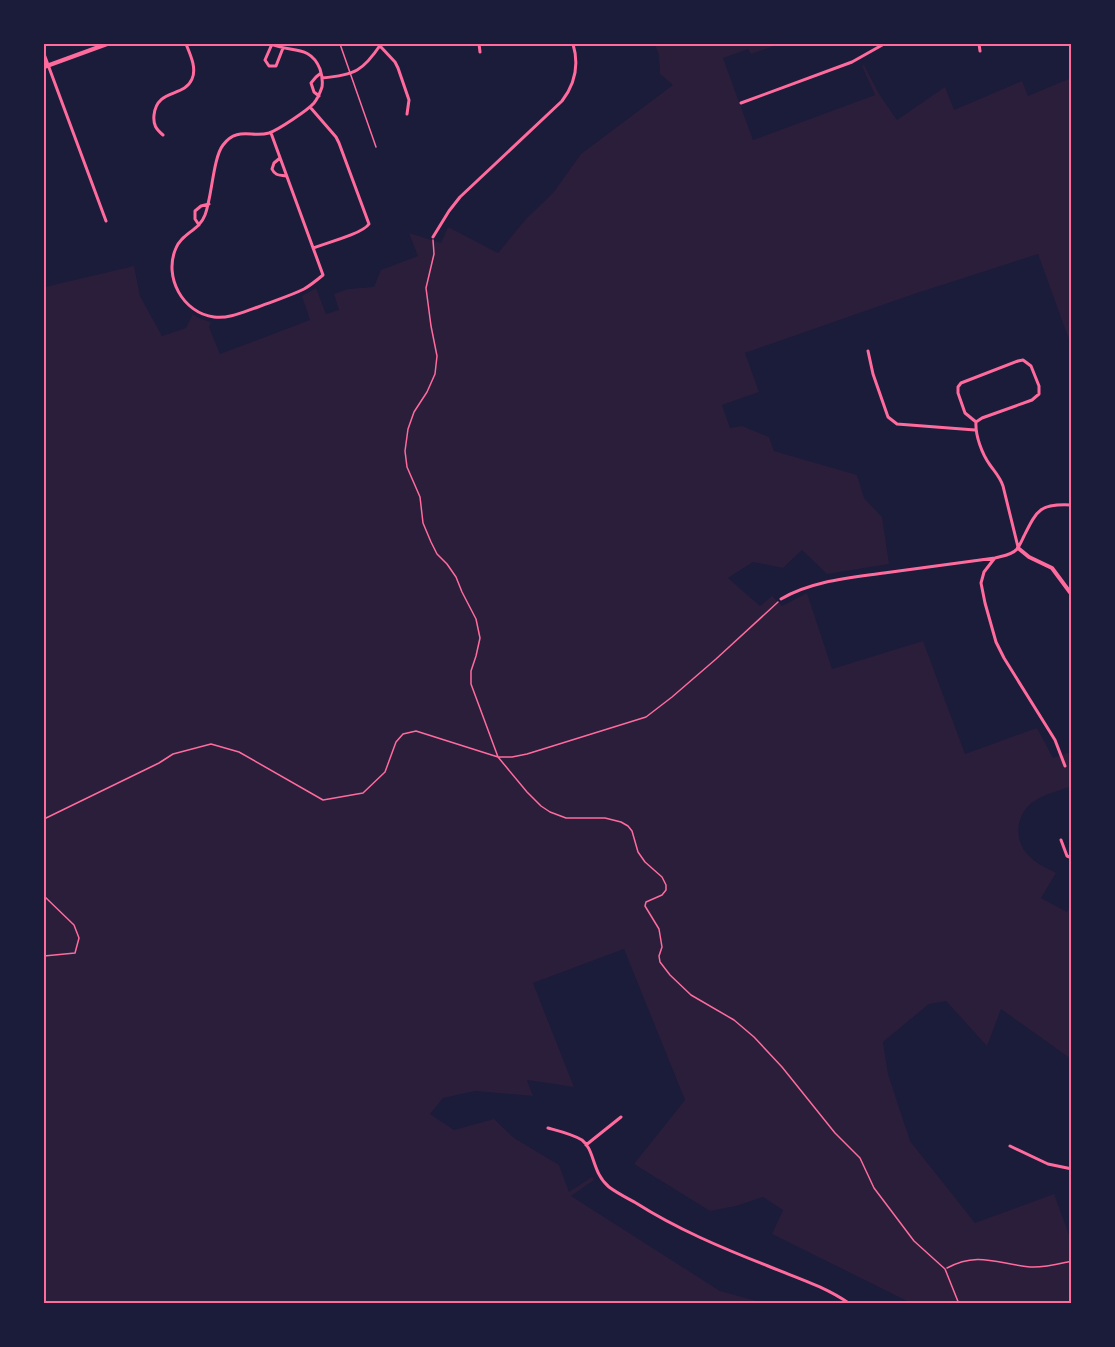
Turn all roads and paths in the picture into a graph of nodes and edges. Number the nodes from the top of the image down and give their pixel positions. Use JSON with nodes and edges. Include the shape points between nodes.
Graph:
{"nodes":[{"id":1,"x":107,"y":44,"type":"edge"},
{"id":2,"x":186,"y":44,"type":"edge"},
{"id":3,"x":271,"y":44,"type":"edge"},
{"id":4,"x":340,"y":44,"type":"edge"},
{"id":5,"x":479,"y":44,"type":"edge"},
{"id":6,"x":573,"y":44,"type":"edge"},
{"id":7,"x":885,"y":44,"type":"edge"},
{"id":8,"x":979,"y":44,"type":"edge"},
{"id":9,"x":380,"y":45,"type":"edge"},
{"id":10,"x":283,"y":48,"type":"junction"},
{"id":11,"x":480,"y":51,"type":"dead end"},
{"id":12,"x":980,"y":51,"type":"dead end"},
{"id":13,"x":44,"y":54,"type":"edge"},
{"id":14,"x":46,"y":66,"type":"edge"},
{"id":15,"x":350,"y":74,"type":"junction"},
{"id":16,"x":322,"y":75,"type":"junction"},
{"id":17,"x":319,"y":96,"type":"junction"},
{"id":18,"x":741,"y":103,"type":"dead end"},
{"id":19,"x":310,"y":107,"type":"junction"},
{"id":20,"x":407,"y":114,"type":"dead end"},
{"id":21,"x":271,"y":133,"type":"junction"},
{"id":22,"x":163,"y":135,"type":"dead end"},
{"id":23,"x":376,"y":147,"type":"dead end"},
{"id":24,"x":280,"y":158,"type":"junction"},
{"id":25,"x":286,"y":176,"type":"junction"},
{"id":26,"x":209,"y":204,"type":"junction"},
{"id":27,"x":106,"y":221,"type":"dead end"},
{"id":28,"x":199,"y":226,"type":"junction"},
{"id":29,"x":433,"y":237,"type":"joint"},
{"id":30,"x":313,"y":248,"type":"junction"},
{"id":31,"x":868,"y":351,"type":"dead end"},
{"id":32,"x":976,"y":422,"type":"junction"},
{"id":33,"x":975,"y":430,"type":"junction"},
{"id":34,"x":1071,"y":506,"type":"edge"},
{"id":35,"x":1018,"y":548,"type":"junction"},
{"id":36,"x":995,"y":558,"type":"junction"},
{"id":37,"x":1071,"y":595,"type":"edge"},
{"id":38,"x":781,"y":599,"type":"joint"},
{"id":39,"x":498,"y":757,"type":"junction"},
{"id":40,"x":1065,"y":766,"type":"dead end"},
{"id":41,"x":44,"y":819,"type":"edge"},
{"id":42,"x":1061,"y":840,"type":"dead end"},
{"id":43,"x":1071,"y":858,"type":"edge"},
{"id":44,"x":44,"y":897,"type":"edge"},
{"id":45,"x":44,"y":956,"type":"edge"},
{"id":46,"x":621,"y":1117,"type":"dead end"},
{"id":47,"x":548,"y":1128,"type":"dead end"},
{"id":48,"x":586,"y":1145,"type":"junction"},
{"id":49,"x":1010,"y":1146,"type":"dead end"},
{"id":50,"x":1071,"y":1169,"type":"edge"},
{"id":51,"x":1071,"y":1261,"type":"edge"},
{"id":52,"x":945,"y":1269,"type":"junction"},
{"id":53,"x":850,"y":1304,"type":"edge"},
{"id":54,"x":959,"y":1304,"type":"edge"}],
"edges":[{"from":1,"to":14,"type":"main road"},
{"from":2,"to":22,"type":"street","via":[[193,78],[155,108],[154,124]]},
{"from":3,"to":10,"type":"street"},
{"from":3,"to":10,"type":"street","via":[[265,60],[269,66],[276,66]]},
{"from":4,"to":15,"type":"lane"},
{"from":5,"to":11,"type":"street"},
{"from":6,"to":29,"type":"street","via":[[575,71],[562,101],[460,197]]},
{"from":7,"to":18,"type":"street","via":[[852,62]]},
{"from":8,"to":12,"type":"street"},
{"from":9,"to":15,"type":"street","via":[[366,63]]},
{"from":9,"to":20,"type":"street","via":[[398,68],[409,100]]},
{"from":10,"to":16,"type":"street","via":[[310,54]]},
{"from":13,"to":14,"type":"street"},
{"from":14,"to":27,"type":"street"},
{"from":15,"to":16,"type":"street"},
{"from":15,"to":23,"type":"lane"},
{"from":16,"to":17,"type":"street"},
{"from":16,"to":17,"type":"street","via":[[311,83]]},
{"from":17,"to":19,"type":"street"},
{"from":19,"to":21,"type":"street"},
{"from":19,"to":30,"type":"street","via":[[336,137],[369,224],[358,232]]},
{"from":21,"to":24,"type":"street"},
{"from":21,"to":26,"type":"street","via":[[238,134],[225,142],[219,153]]},
{"from":24,"to":25,"type":"street"},
{"from":24,"to":25,"type":"street","via":[[274,163],[273,173]]},
{"from":25,"to":30,"type":"street"},
{"from":26,"to":28,"type":"street"},
{"from":26,"to":28,"type":"street","via":[[195,211]]},
{"from":28,"to":30,"type":"street","via":[[176,247],[172,272],[182,298],[212,317],[240,313],[302,290],[323,275]]},
{"from":29,"to":39,"type":"path","via":[[434,254],[426,288],[437,356],[435,374],[408,429],[406,467],[420,497],[423,523],[431,542],[456,577],[476,619],[480,638],[471,684]]},
{"from":31,"to":33,"type":"street","via":[[892,422]]},
{"from":32,"to":32,"type":"street","via":[[1037,397],[1039,386],[1026,361],[961,383],[958,393],[965,413]]},
{"from":32,"to":33,"type":"street"},
{"from":33,"to":35,"type":"street","via":[[985,457],[1003,486]]},
{"from":34,"to":35,"type":"street","via":[[1040,509]]},
{"from":35,"to":36,"type":"street"},
{"from":35,"to":37,"type":"street","via":[[1052,568]]},
{"from":36,"to":38,"type":"street","via":[[834,581]]},
{"from":36,"to":40,"type":"street","via":[[987,566],[981,583],[996,642],[1055,740]]},
{"from":38,"to":39,"type":"path","via":[[646,717],[527,754]]},
{"from":39,"to":41,"type":"path","via":[[416,731],[402,734],[385,772],[363,793],[322,800],[239,752],[211,744],[173,754]]},
{"from":39,"to":52,"type":"path","via":[[550,812],[566,819],[605,818],[621,822],[632,831],[638,852],[666,885],[662,895],[645,906],[659,929],[660,962],[669,975],[691,995],[734,1020],[754,1037],[860,1158],[874,1188],[915,1241]]},
{"from":42,"to":43,"type":"street"},
{"from":44,"to":45,"type":"path","via":[[74,925],[79,938],[75,952]]},
{"from":46,"to":48,"type":"street"},
{"from":47,"to":48,"type":"street","via":[[581,1139]]},
{"from":48,"to":53,"type":"street","via":[[599,1176],[615,1191],[674,1225],[809,1281]]},
{"from":49,"to":50,"type":"street","via":[[1048,1164]]},
{"from":51,"to":52,"type":"path","via":[[1037,1267],[976,1259]]},
{"from":52,"to":54,"type":"path"}]}
